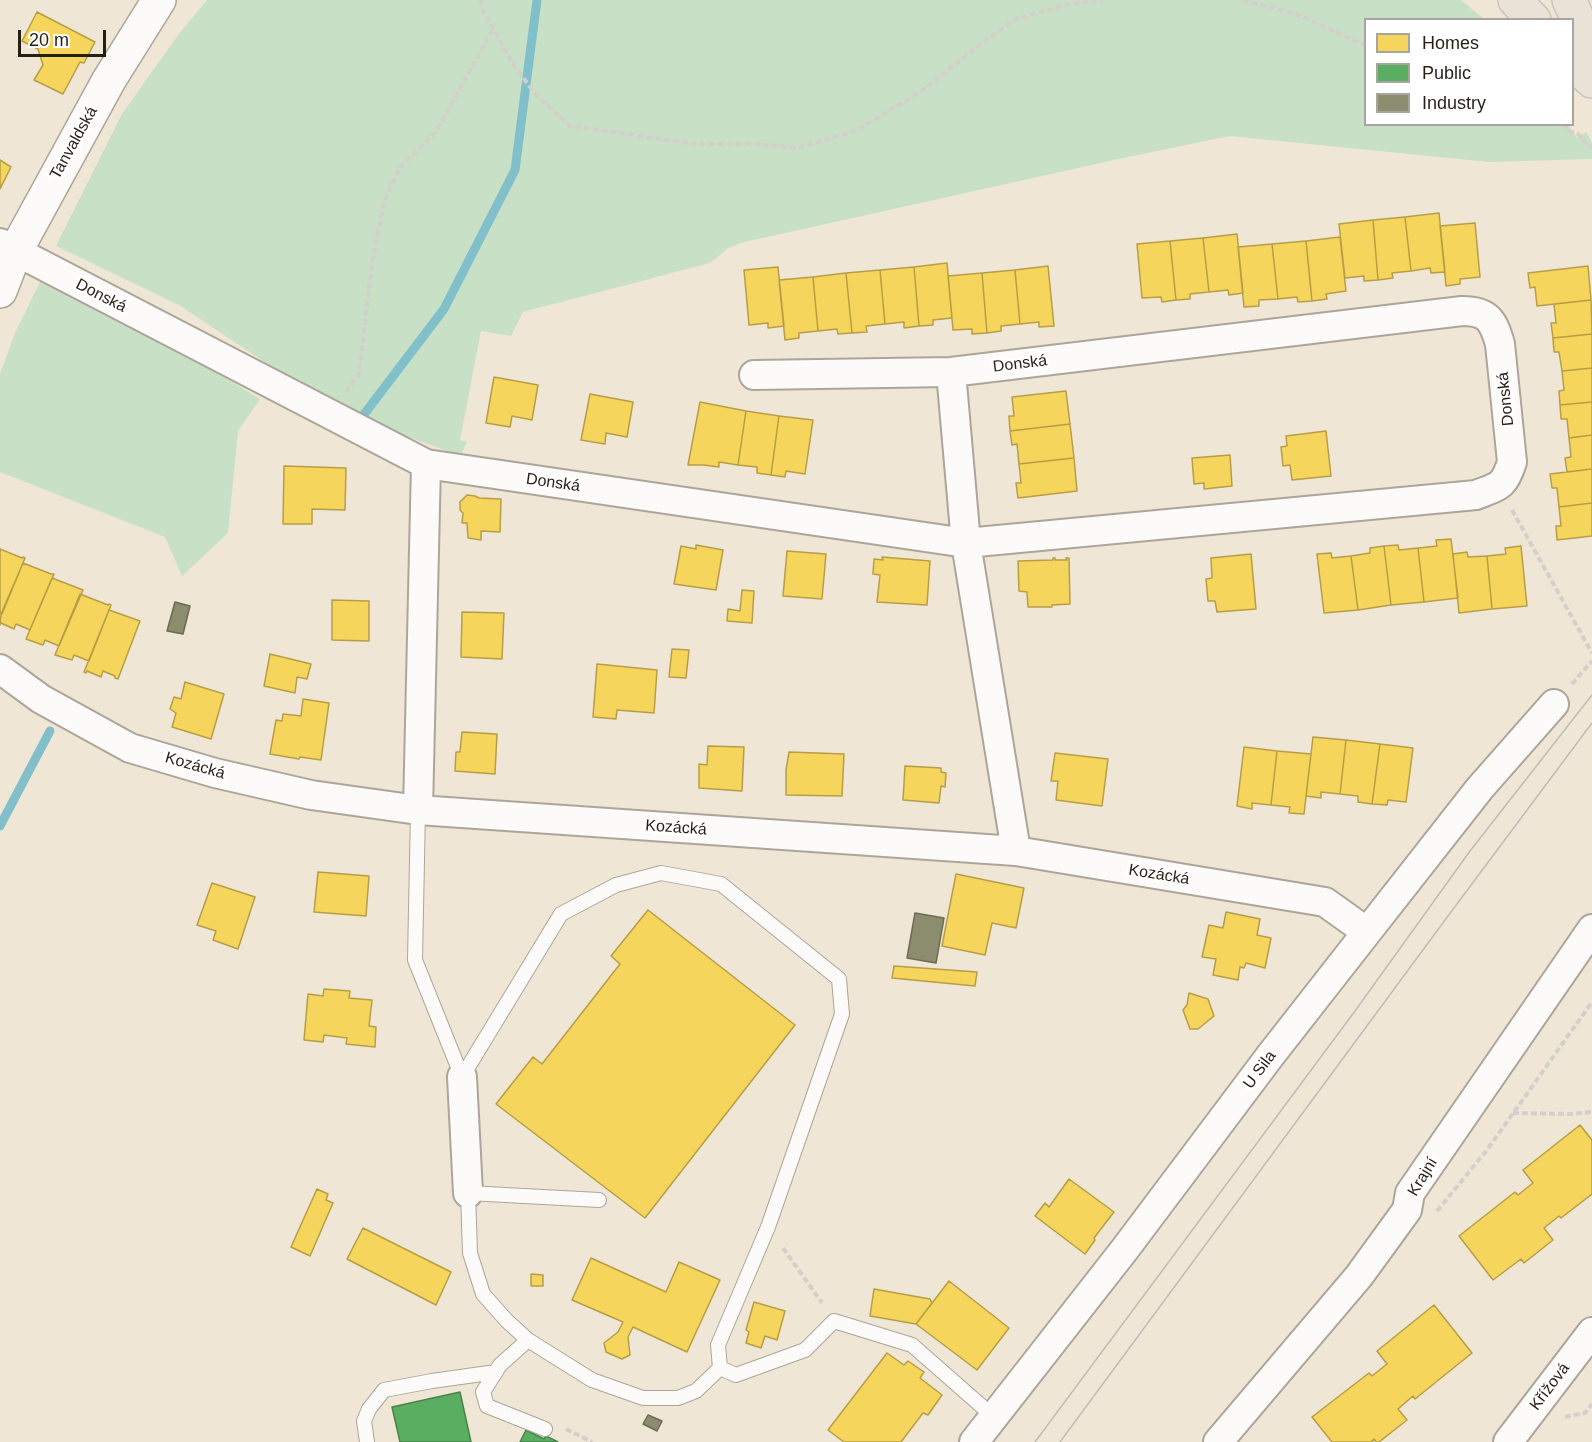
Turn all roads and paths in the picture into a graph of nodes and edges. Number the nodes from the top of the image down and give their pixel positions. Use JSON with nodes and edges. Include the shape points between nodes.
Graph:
{"nodes":[{"id":1,"x":159,"y":0,"type":"edge"},
{"id":2,"x":480,"y":0,"type":"edge"},
{"id":3,"x":1104,"y":0,"type":"edge"},
{"id":4,"x":1243,"y":0,"type":"edge"},
{"id":5,"x":1515,"y":0,"type":"edge"},
{"id":6,"x":1569,"y":0,"type":"edge"},
{"id":7,"x":1532,"y":18,"type":"edge"},
{"id":8,"x":493,"y":30,"type":"junction"},
{"id":9,"x":1364,"y":45,"type":"edge"},
{"id":10,"x":1592,"y":49,"type":"edge"},
{"id":11,"x":1574,"y":65,"type":"edge"},
{"id":12,"x":1592,"y":81,"type":"edge"},
{"id":13,"x":1564,"y":126,"type":"edge"},
{"id":14,"x":1592,"y":146,"type":"edge"},
{"id":15,"x":7,"y":247,"type":"edge"},
{"id":16,"x":0,"y":291,"type":"edge"},
{"id":17,"x":951,"y":372,"type":"junction"},
{"id":18,"x":754,"y":375,"type":"dead end"},
{"id":19,"x":329,"y":414,"type":"junction"},
{"id":20,"x":426,"y":464,"type":"junction"},
{"id":21,"x":1499,"y":486,"type":"junction"},
{"id":22,"x":966,"y":543,"type":"junction"},
{"id":23,"x":1592,"y":653,"type":"edge"},
{"id":24,"x":0,"y":669,"type":"edge"},
{"id":25,"x":1554,"y":704,"type":"dead end"},
{"id":26,"x":418,"y":810,"type":"junction"},
{"id":27,"x":1016,"y":851,"type":"junction"},
{"id":28,"x":1592,"y":929,"type":"edge"},
{"id":29,"x":1367,"y":932,"type":"junction"},
{"id":30,"x":462,"y":1077,"type":"junction"},
{"id":31,"x":1592,"y":1112,"type":"edge"},
{"id":32,"x":1513,"y":1113,"type":"dead end"},
{"id":33,"x":468,"y":1193,"type":"junction"},
{"id":34,"x":599,"y":1200,"type":"dead end"},
{"id":35,"x":768,"y":1227,"type":"junction"},
{"id":36,"x":834,"y":1321,"type":"junction"},
{"id":37,"x":1592,"y":1332,"type":"edge"},
{"id":38,"x":528,"y":1340,"type":"junction"},
{"id":39,"x":720,"y":1368,"type":"junction"},
{"id":40,"x":496,"y":1372,"type":"junction"},
{"id":41,"x":1592,"y":1404,"type":"edge"},
{"id":42,"x":994,"y":1417,"type":"junction"},
{"id":43,"x":1562,"y":1417,"type":"dead end"},
{"id":44,"x":545,"y":1429,"type":"dead end"},
{"id":45,"x":367,"y":1442,"type":"edge"},
{"id":46,"x":974,"y":1442,"type":"edge"},
{"id":47,"x":1218,"y":1442,"type":"edge"},
{"id":48,"x":1508,"y":1442,"type":"edge"}],
"edges":[{"from":1,"to":15,"type":"main road","name":"Tanvaldská"},
{"from":2,"to":8,"type":"path"},
{"from":3,"to":8,"type":"path","via":[[1064,5],[1016,19],[922,91],[857,130],[798,148],[696,144],[570,126],[536,95]]},
{"from":4,"to":9,"type":"path","via":[[1290,13]]},
{"from":5,"to":7,"type":"highway"},
{"from":6,"to":10,"type":"highway"},
{"from":8,"to":19,"type":"path","via":[[436,132],[400,168],[384,202],[359,374]]},
{"from":11,"to":12,"type":"highway"},
{"from":13,"to":14,"type":"path"},
{"from":15,"to":16,"type":"main road","name":"Tanvaldská"},
{"from":15,"to":19,"type":"street","name":"Donská"},
{"from":17,"to":18,"type":"street","name":"Donská"},
{"from":17,"to":21,"type":"street","name":"Donská","via":[[1473,311],[1485,314],[1500,344],[1512,462]]},
{"from":17,"to":22,"type":"street"},
{"from":19,"to":20,"type":"street","name":"Donská"},
{"from":20,"to":22,"type":"street","name":"Donská"},
{"from":20,"to":26,"type":"street"},
{"from":21,"to":22,"type":"street","name":"Donská","via":[[1476,495]]},
{"from":21,"to":23,"type":"path"},
{"from":22,"to":27,"type":"street"},
{"from":24,"to":26,"type":"street","name":"Kozácká","via":[[41,699],[130,748],[310,795]]},
{"from":25,"to":29,"type":"street","name":"U Sila","via":[[1480,788]]},
{"from":26,"to":27,"type":"street","name":"Kozácká"},
{"from":26,"to":30,"type":"lane","via":[[415,960]]},
{"from":27,"to":29,"type":"street","name":"Kozácká","via":[[1325,902]]},
{"from":28,"to":47,"type":"street","name":"Krajní","via":[[1410,1193],[1407,1210],[1359,1276]]},
{"from":29,"to":42,"type":"street","name":"U Sila"},
{"from":30,"to":33,"type":"street"},
{"from":30,"to":35,"type":"lane","via":[[561,914],[616,885],[661,873],[721,884],[839,979],[842,1014]]},
{"from":31,"to":32,"type":"path"},
{"from":33,"to":34,"type":"lane"},
{"from":33,"to":38,"type":"lane","via":[[470,1253],[483,1294]]},
{"from":35,"to":36,"type":"path"},
{"from":35,"to":39,"type":"lane","via":[[717,1345]]},
{"from":36,"to":39,"type":"lane","via":[[805,1350],[736,1375]]},
{"from":36,"to":42,"type":"lane","via":[[912,1345]]},
{"from":37,"to":48,"type":"street","name":"Křížová"},
{"from":38,"to":39,"type":"lane","via":[[592,1380],[643,1398],[678,1398],[696,1391]]},
{"from":38,"to":40,"type":"lane"},
{"from":40,"to":44,"type":"lane","via":[[483,1392],[487,1406]]},
{"from":40,"to":45,"type":"lane","via":[[384,1390],[364,1421]]},
{"from":41,"to":43,"type":"path","via":[[1585,1413]]},
{"from":42,"to":46,"type":"street","name":"U Sila"}]}
